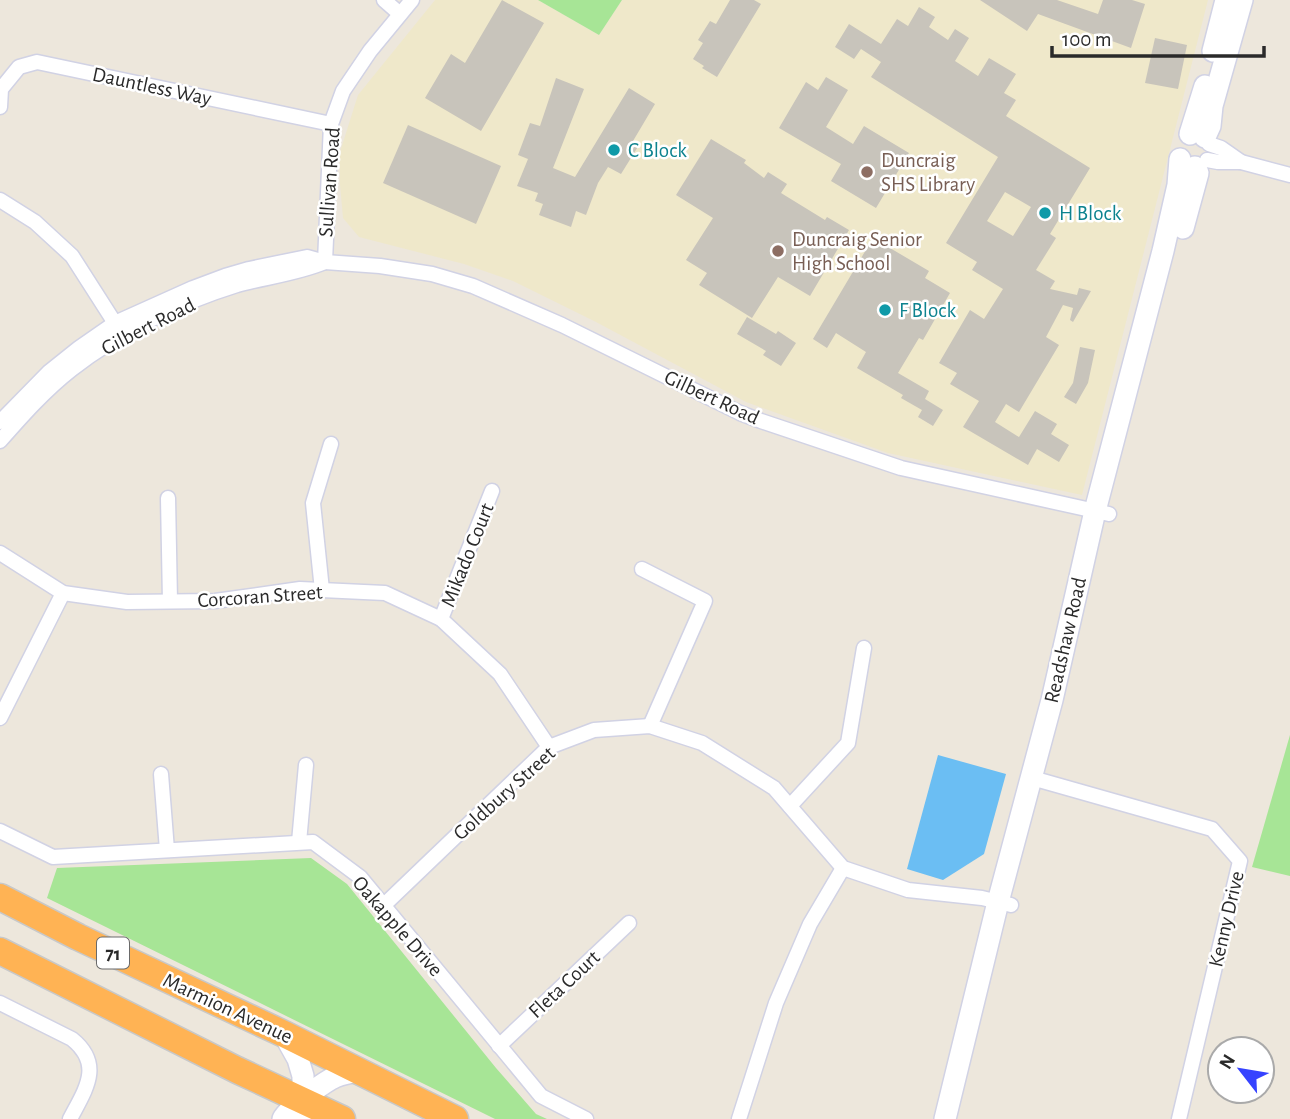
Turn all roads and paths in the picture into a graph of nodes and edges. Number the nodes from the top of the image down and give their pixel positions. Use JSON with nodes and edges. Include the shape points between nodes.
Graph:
{"nodes":[{"id":1,"x":384,"y":0,"type":"edge"},
{"id":2,"x":412,"y":0,"type":"edge"},
{"id":3,"x":1226,"y":0,"type":"edge"},
{"id":4,"x":1242,"y":0,"type":"edge"},
{"id":5,"x":400,"y":14,"type":"junction"},
{"id":6,"x":0,"y":107,"type":"edge"},
{"id":7,"x":331,"y":124,"type":"junction"},
{"id":8,"x":1198,"y":150,"type":"junction"},
{"id":9,"x":1290,"y":175,"type":"edge"},
{"id":10,"x":0,"y":200,"type":"edge"},
{"id":11,"x":324,"y":262,"type":"junction"},
{"id":12,"x":118,"y":329,"type":"junction"},
{"id":13,"x":3,"y":424,"type":"edge"},
{"id":14,"x":0,"y":441,"type":"edge"},
{"id":15,"x":331,"y":444,"type":"dead end"},
{"id":16,"x":492,"y":491,"type":"dead end"},
{"id":17,"x":168,"y":498,"type":"dead end"},
{"id":18,"x":1102,"y":512,"type":"junction"},
{"id":19,"x":0,"y":553,"type":"edge"},
{"id":20,"x":642,"y":569,"type":"dead end"},
{"id":21,"x":322,"y":590,"type":"junction"},
{"id":22,"x":62,"y":593,"type":"junction"},
{"id":23,"x":170,"y":601,"type":"junction"},
{"id":24,"x":441,"y":618,"type":"junction"},
{"id":25,"x":864,"y":648,"type":"dead end"},
{"id":26,"x":0,"y":718,"type":"edge"},
{"id":27,"x":650,"y":726,"type":"junction"},
{"id":28,"x":549,"y":747,"type":"junction"},
{"id":29,"x":306,"y":765,"type":"dead end"},
{"id":30,"x":161,"y":774,"type":"dead end"},
{"id":31,"x":1038,"y":780,"type":"junction"},
{"id":32,"x":790,"y":806,"type":"junction"},
{"id":33,"x":0,"y":831,"type":"edge"},
{"id":34,"x":299,"y":842,"type":"junction"},
{"id":35,"x":167,"y":850,"type":"junction"},
{"id":36,"x":843,"y":868,"type":"junction"},
{"id":37,"x":0,"y":897,"type":"edge"},
{"id":38,"x":1004,"y":903,"type":"junction"},
{"id":39,"x":383,"y":906,"type":"junction"},
{"id":40,"x":629,"y":923,"type":"dead end"},
{"id":41,"x":0,"y":951,"type":"edge"},
{"id":42,"x":0,"y":1003,"type":"edge"},
{"id":43,"x":284,"y":1034,"type":"junction"},
{"id":44,"x":499,"y":1046,"type":"junction"},
{"id":45,"x":237,"y":1070,"type":"junction"},
{"id":46,"x":358,"y":1071,"type":"junction"},
{"id":47,"x":296,"y":1113,"type":"edge"},
{"id":48,"x":70,"y":1119,"type":"edge"},
{"id":49,"x":276,"y":1119,"type":"edge"},
{"id":50,"x":342,"y":1119,"type":"edge"},
{"id":51,"x":455,"y":1119,"type":"edge"},
{"id":52,"x":586,"y":1119,"type":"edge"},
{"id":53,"x":739,"y":1119,"type":"edge"},
{"id":54,"x":945,"y":1119,"type":"edge"},
{"id":55,"x":958,"y":1119,"type":"edge"},
{"id":56,"x":1179,"y":1119,"type":"edge"}],
"edges":[{"from":1,"to":5,"type":"street"},
{"from":2,"to":5,"type":"street","name":"Sullivan Road"},
{"from":3,"to":8,"type":"street","name":"Readshaw Road","via":[[1204,90]]},
{"from":4,"to":8,"type":"street","name":"Readshaw Road","via":[[1210,126]]},
{"from":5,"to":7,"type":"street","name":"Sullivan Road","via":[[343,91]]},
{"from":6,"to":7,"type":"street","name":"Dauntless Way","via":[[1,89],[19,67],[37,62]]},
{"from":7,"to":11,"type":"street","name":"Sullivan Road"},
{"from":8,"to":9,"type":"street","via":[[1221,148],[1241,162]]},
{"from":8,"to":18,"type":"street","name":"Readshaw Road","via":[[1198,173]]},
{"from":10,"to":12,"type":"street","via":[[35,222],[72,256]]},
{"from":11,"to":12,"type":"street","name":"Gilbert Road","via":[[307,257],[249,269],[193,288]]},
{"from":11,"to":18,"type":"street","name":"Gilbert Road","via":[[432,274],[474,286],[751,417],[901,467]]},
{"from":12,"to":13,"type":"street","name":"Gilbert Road","via":[[79,348],[49,372]]},
{"from":13,"to":14,"type":"street","name":"Gilbert Road"},
{"from":15,"to":21,"type":"street","via":[[313,503]]},
{"from":16,"to":24,"type":"street","name":"Mikado Court"},
{"from":17,"to":23,"type":"street"},
{"from":18,"to":31,"type":"street","name":"Readshaw Road"},
{"from":19,"to":22,"type":"street","name":"Corcoran Street"},
{"from":20,"to":27,"type":"street","via":[[705,601]]},
{"from":21,"to":23,"type":"street","name":"Corcoran Street"},
{"from":21,"to":24,"type":"street","name":"Corcoran Street","via":[[385,593]]},
{"from":22,"to":23,"type":"street","name":"Corcoran Street","via":[[127,602]]},
{"from":22,"to":26,"type":"street"},
{"from":24,"to":28,"type":"street","name":"Corcoran Street","via":[[500,674]]},
{"from":25,"to":32,"type":"street","via":[[848,743]]},
{"from":27,"to":28,"type":"street","name":"Goldbury Street","via":[[594,730]]},
{"from":27,"to":32,"type":"street","name":"Goldbury Street","via":[[702,743],[774,788]]},
{"from":28,"to":39,"type":"street","name":"Goldbury Street"},
{"from":29,"to":34,"type":"street"},
{"from":30,"to":35,"type":"street"},
{"from":31,"to":38,"type":"street","name":"Readshaw Road"},
{"from":31,"to":56,"type":"street","name":"Kenny Drive","via":[[1212,829],[1240,861]]},
{"from":32,"to":36,"type":"street","name":"Goldbury Street"},
{"from":33,"to":35,"type":"street","name":"Oakapple Drive","via":[[53,857]]},
{"from":34,"to":35,"type":"street","name":"Oakapple Drive"},
{"from":34,"to":39,"type":"street","name":"Oakapple Drive","via":[[313,842],[360,877]]},
{"from":36,"to":38,"type":"street","via":[[908,890]]},
{"from":36,"to":53,"type":"street","via":[[810,924],[776,1003]]},
{"from":37,"to":43,"type":"highway","name":"Marmion Avenue","number":"71"},
{"from":38,"to":54,"type":"street","name":"Readshaw Road"},
{"from":38,"to":55,"type":"street","name":"Readshaw Road"},
{"from":39,"to":44,"type":"street","name":"Oakapple Drive"},
{"from":40,"to":44,"type":"street","name":"Fleta Court"},
{"from":41,"to":45,"type":"highway","number":"71"},
{"from":42,"to":48,"type":"street","via":[[72,1039],[85,1053],[89,1082]]},
{"from":43,"to":46,"type":"highway","name":"Marmion Avenue","number":"71"},
{"from":43,"to":47,"type":"street","via":[[303,1076]]},
{"from":44,"to":52,"type":"street","name":"Oakapple Drive","via":[[541,1096]]},
{"from":45,"to":47,"type":"highway","number":"71"},
{"from":45,"to":49,"type":"street","via":[[267,1090]]},
{"from":46,"to":47,"type":"street","via":[[331,1079]]},
{"from":46,"to":51,"type":"highway","name":"Marmion Avenue","number":"71"},
{"from":47,"to":50,"type":"highway","number":"71"}]}
